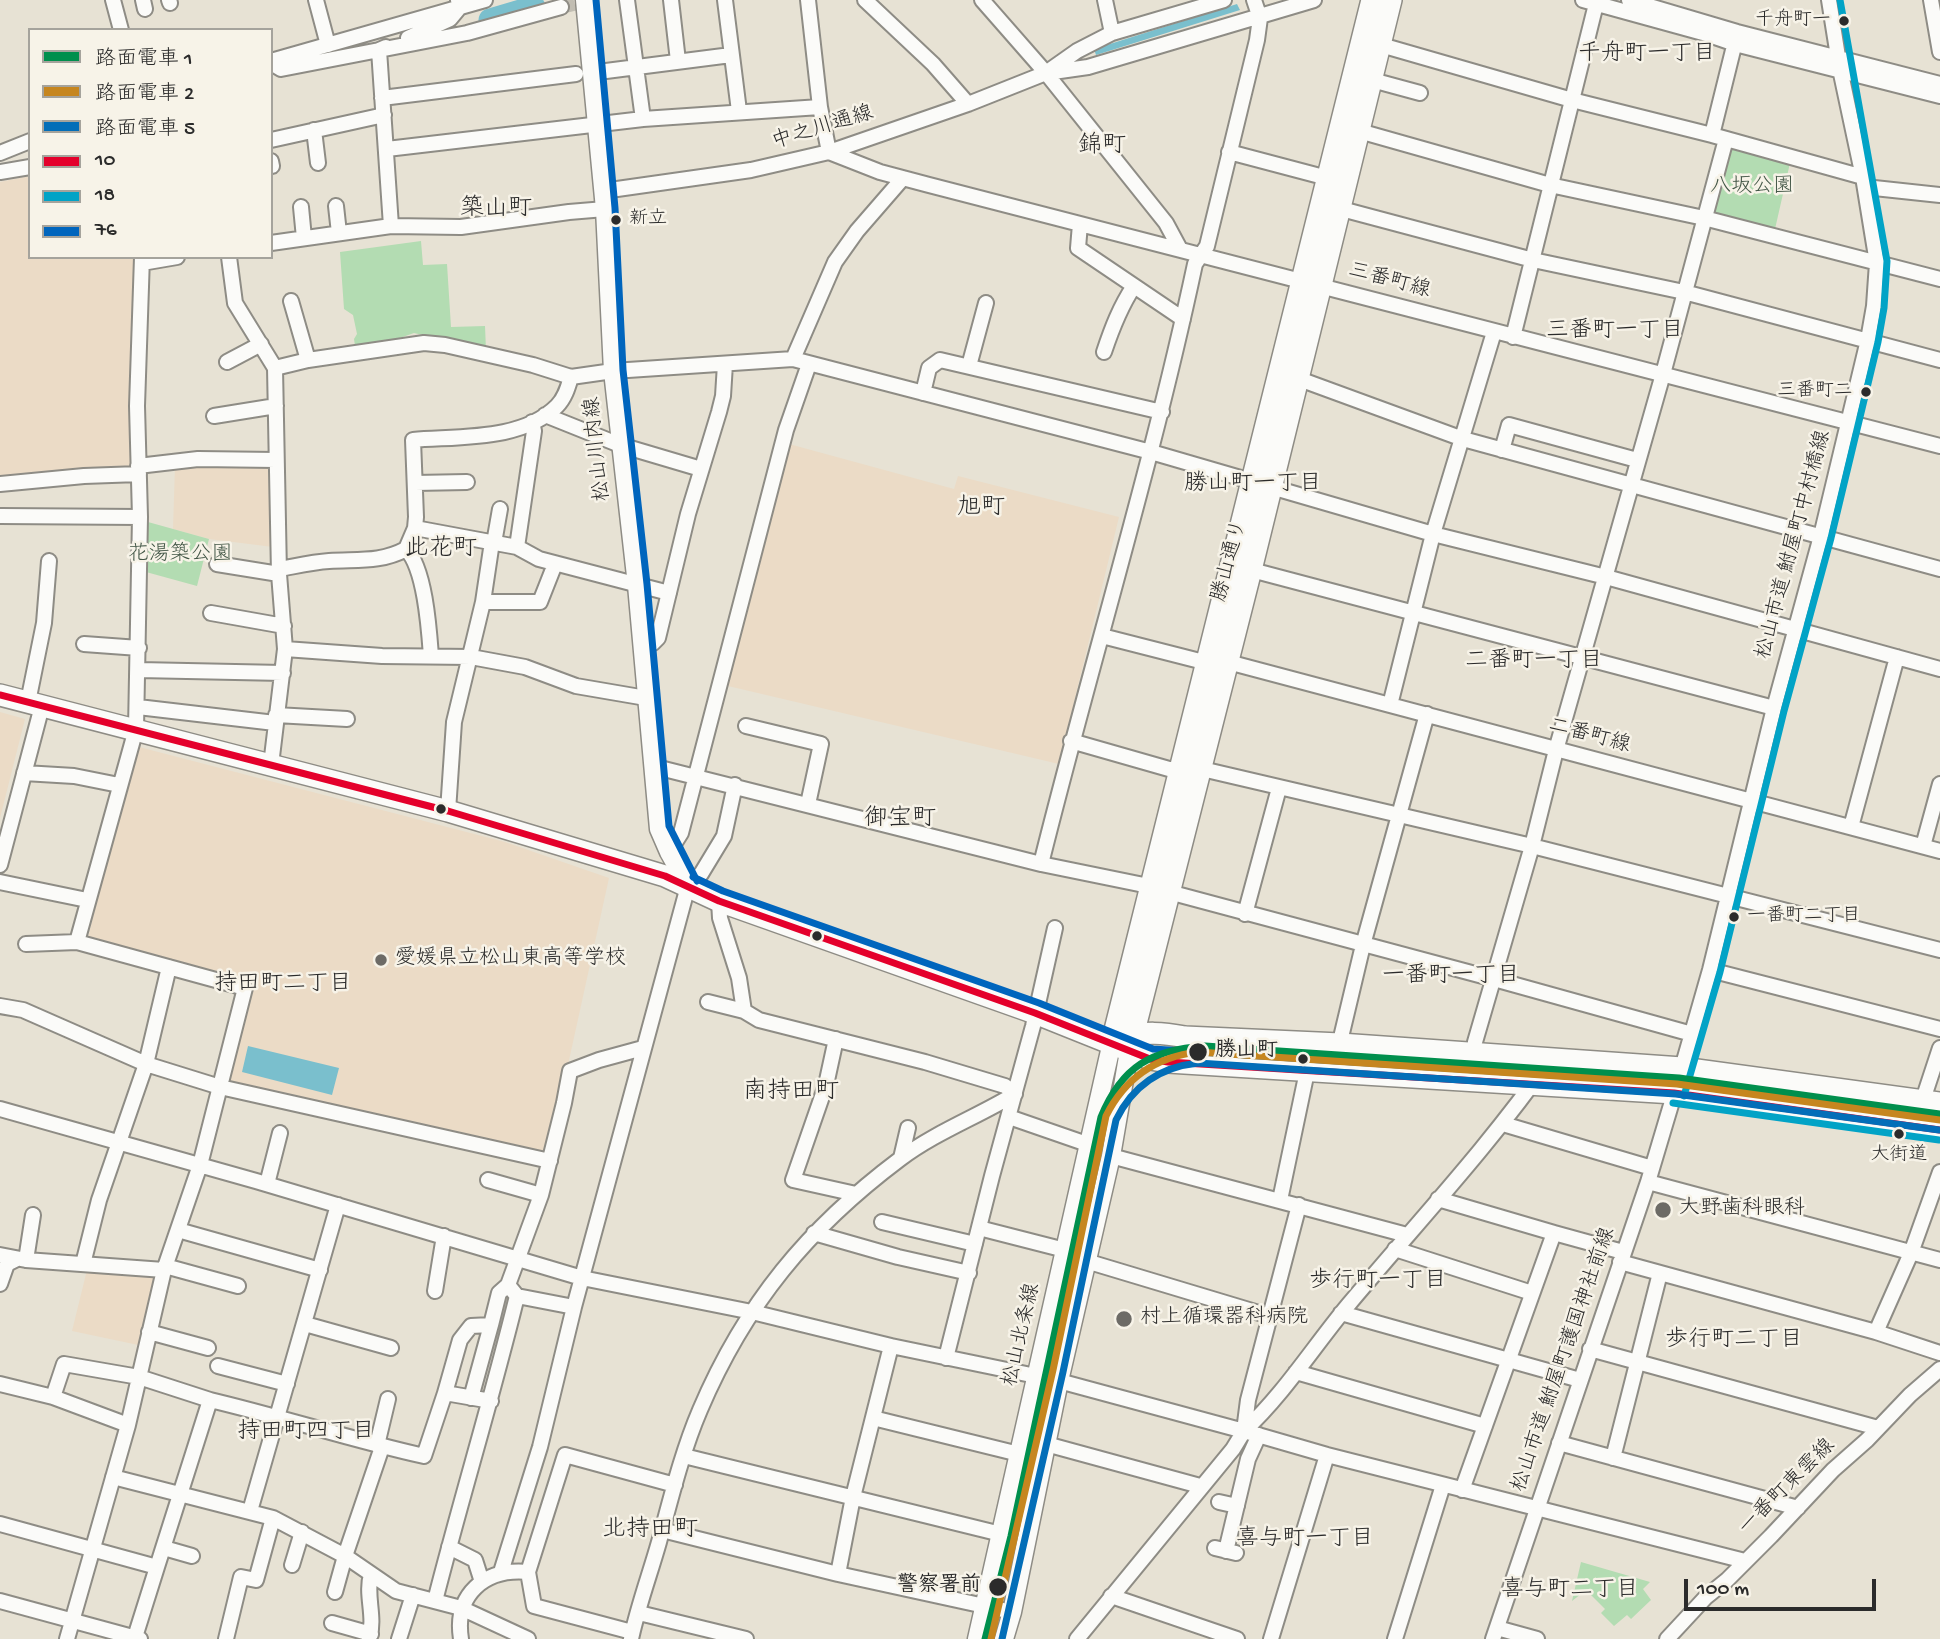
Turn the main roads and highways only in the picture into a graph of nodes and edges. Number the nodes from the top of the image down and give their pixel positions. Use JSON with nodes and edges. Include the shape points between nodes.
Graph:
{"nodes":[{"id":1,"x":585,"y":0,"type":"edge"},
{"id":2,"x":1372,"y":0,"type":"edge"},
{"id":3,"x":1391,"y":0,"type":"edge"},
{"id":4,"x":1350,"y":128,"type":"junction"},
{"id":5,"x":1336,"y":181,"type":"junction"},
{"id":6,"x":1311,"y":283,"type":"junction"},
{"id":7,"x":1262,"y":483,"type":"junction"},
{"id":8,"x":0,"y":695,"type":"edge"},
{"id":9,"x":688,"y":886,"type":"junction"},
{"id":10,"x":1159,"y":891,"type":"junction"},
{"id":11,"x":1125,"y":1042,"type":"junction"},
{"id":12,"x":1932,"y":1102,"type":"edge"},
{"id":13,"x":1940,"y":1130,"type":"edge"},
{"id":14,"x":977,"y":1639,"type":"edge"},
{"id":15,"x":1004,"y":1639,"type":"edge"}],
"edges":[{"from":1,"to":9,"type":"main road","name":"松山川内線","via":[[620,445],[659,829]]},
{"from":2,"to":4,"type":"highway","name":"勝山通り"},
{"from":3,"to":4,"type":"highway","name":"勝山通り","via":[[1372,80]]},
{"from":4,"to":5,"type":"highway","name":"勝山通り"},
{"from":5,"to":6,"type":"highway","name":"勝山通り","via":[[1320,204]]},
{"from":5,"to":6,"type":"highway","name":"勝山通り","via":[[1341,209]]},
{"from":6,"to":7,"type":"highway","name":"勝山通り"},
{"from":7,"to":10,"type":"highway","name":"勝山通り","via":[[1251,570],[1202,769]]},
{"from":7,"to":10,"type":"highway","name":"勝山通り","via":[[1229,564],[1179,768]]},
{"from":8,"to":9,"type":"highway","via":[[448,811]]},
{"from":9,"to":11,"type":"highway","via":[[719,901]]},
{"from":10,"to":11,"type":"highway","name":"勝山通り"},
{"from":11,"to":12,"type":"highway","via":[[1163,1033],[1552,1058],[1682,1068]]},
{"from":11,"to":13,"type":"highway","via":[[1150,1059],[1168,1062],[1674,1093]]},
{"from":11,"to":14,"type":"main road","name":"松山北条線","via":[[1087,1144]]},
{"from":11,"to":15,"type":"main road","via":[[1111,1156]]}]}
